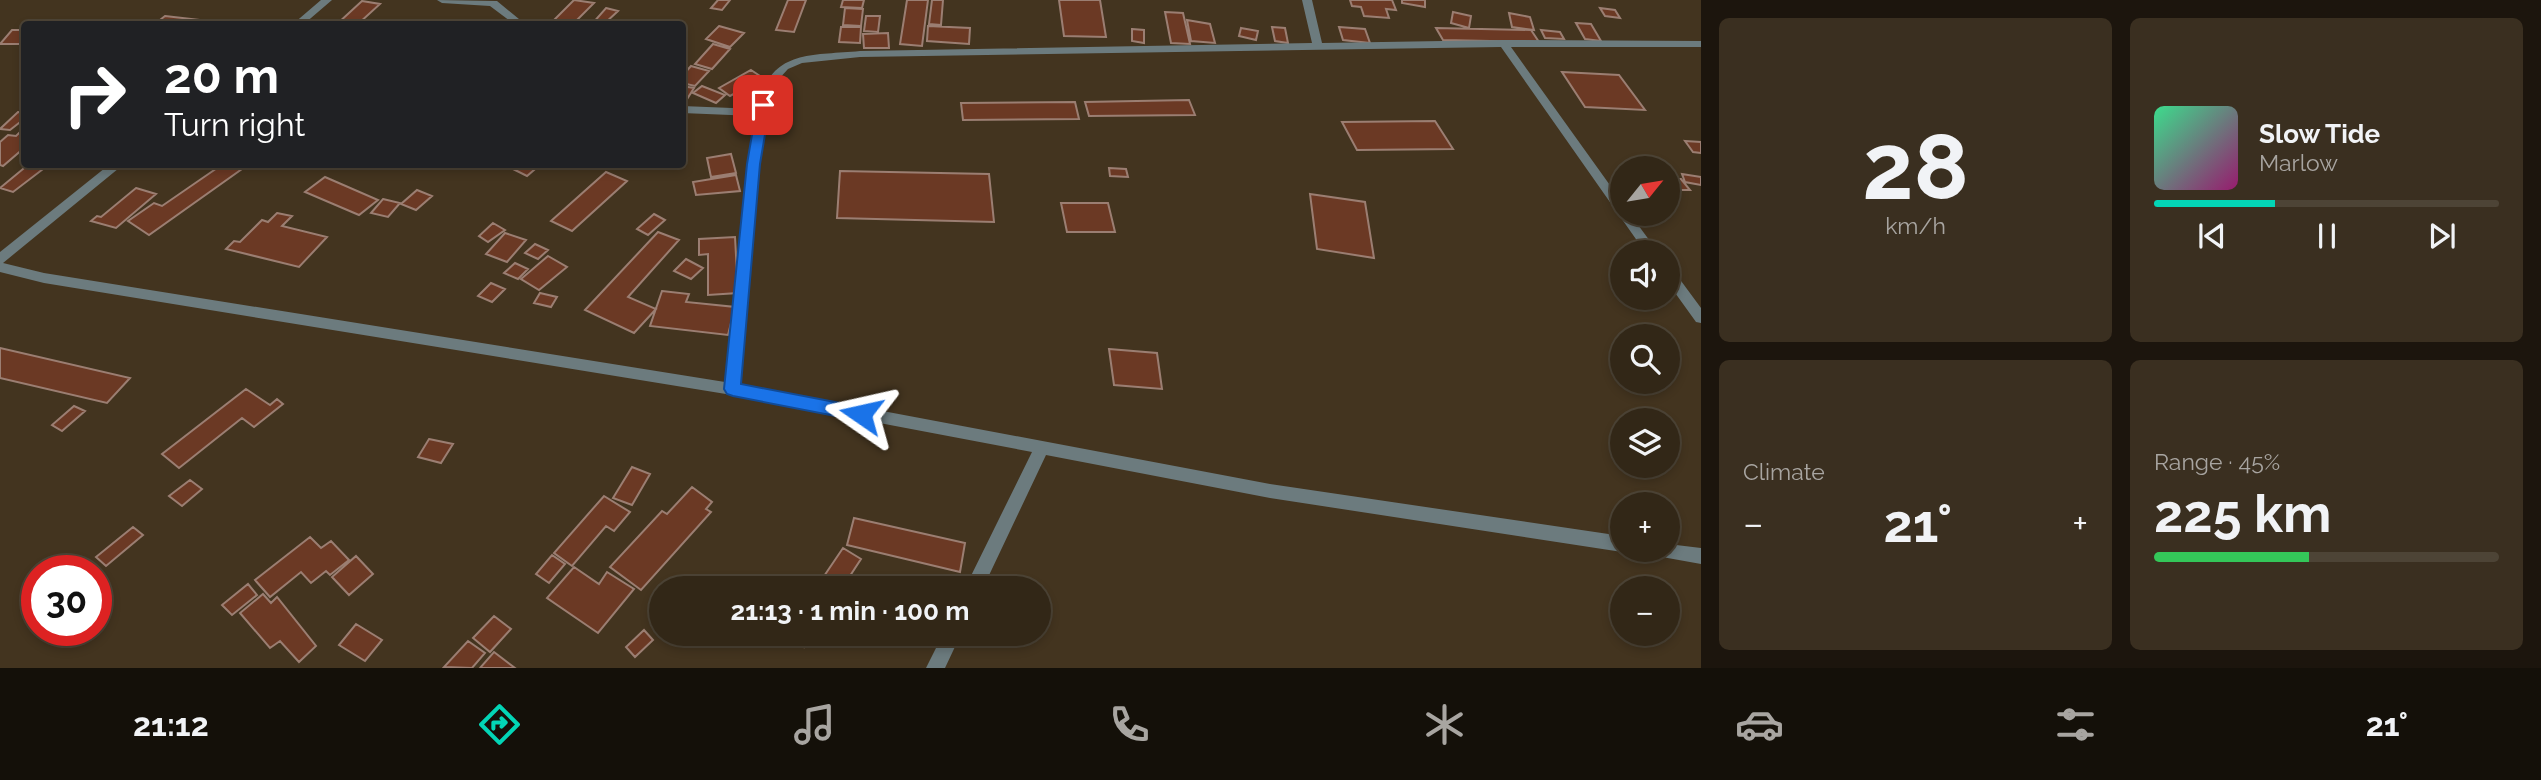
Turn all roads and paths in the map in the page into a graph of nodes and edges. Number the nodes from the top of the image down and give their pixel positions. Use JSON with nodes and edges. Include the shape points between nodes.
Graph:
{"nodes":[{"id":1,"x":327,"y":0,"type":"edge"},
{"id":2,"x":442,"y":0,"type":"edge"},
{"id":3,"x":1307,"y":0,"type":"edge"},
{"id":4,"x":302,"y":21,"type":"edge"},
{"id":5,"x":516,"y":21,"type":"edge"},
{"id":6,"x":1503,"y":43,"type":"junction"},
{"id":7,"x":1701,"y":44,"type":"edge"},
{"id":8,"x":1318,"y":46,"type":"junction"},
{"id":9,"x":686,"y":109,"type":"edge"},
{"id":10,"x":762,"y":113,"type":"junction"},
{"id":11,"x":113,"y":168,"type":"edge"},
{"id":12,"x":1610,"y":194,"type":"edge"},
{"id":13,"x":0,"y":259,"type":"edge"},
{"id":14,"x":0,"y":267,"type":"edge"},
{"id":15,"x":1680,"y":289,"type":"edge"},
{"id":16,"x":1701,"y":318,"type":"edge"},
{"id":17,"x":733,"y":389,"type":"junction"},
{"id":18,"x":1041,"y":449,"type":"junction"},
{"id":19,"x":1610,"y":542,"type":"edge"},
{"id":20,"x":1680,"y":553,"type":"edge"},
{"id":21,"x":1701,"y":556,"type":"edge"},
{"id":22,"x":980,"y":576,"type":"edge"},
{"id":23,"x":946,"y":646,"type":"edge"},
{"id":24,"x":935,"y":668,"type":"edge"}],
"edges":[{"from":1,"to":4,"type":"street"},
{"from":2,"to":5,"type":"street","via":[[493,3]]},
{"from":3,"to":8,"type":"street"},
{"from":6,"to":7,"type":"street"},
{"from":6,"to":8,"type":"street"},
{"from":6,"to":12,"type":"street"},
{"from":8,"to":10,"type":"street","via":[[820,56],[784,67],[772,80]]},
{"from":9,"to":10,"type":"street"},
{"from":10,"to":17,"type":"street","via":[[753,164]]},
{"from":11,"to":13,"type":"street"},
{"from":14,"to":17,"type":"street","via":[[44,278]]},
{"from":15,"to":16,"type":"street"},
{"from":17,"to":18,"type":"street"},
{"from":18,"to":19,"type":"street","via":[[1270,491]]},
{"from":18,"to":22,"type":"street"},
{"from":20,"to":21,"type":"street"},
{"from":23,"to":24,"type":"street"}]}
